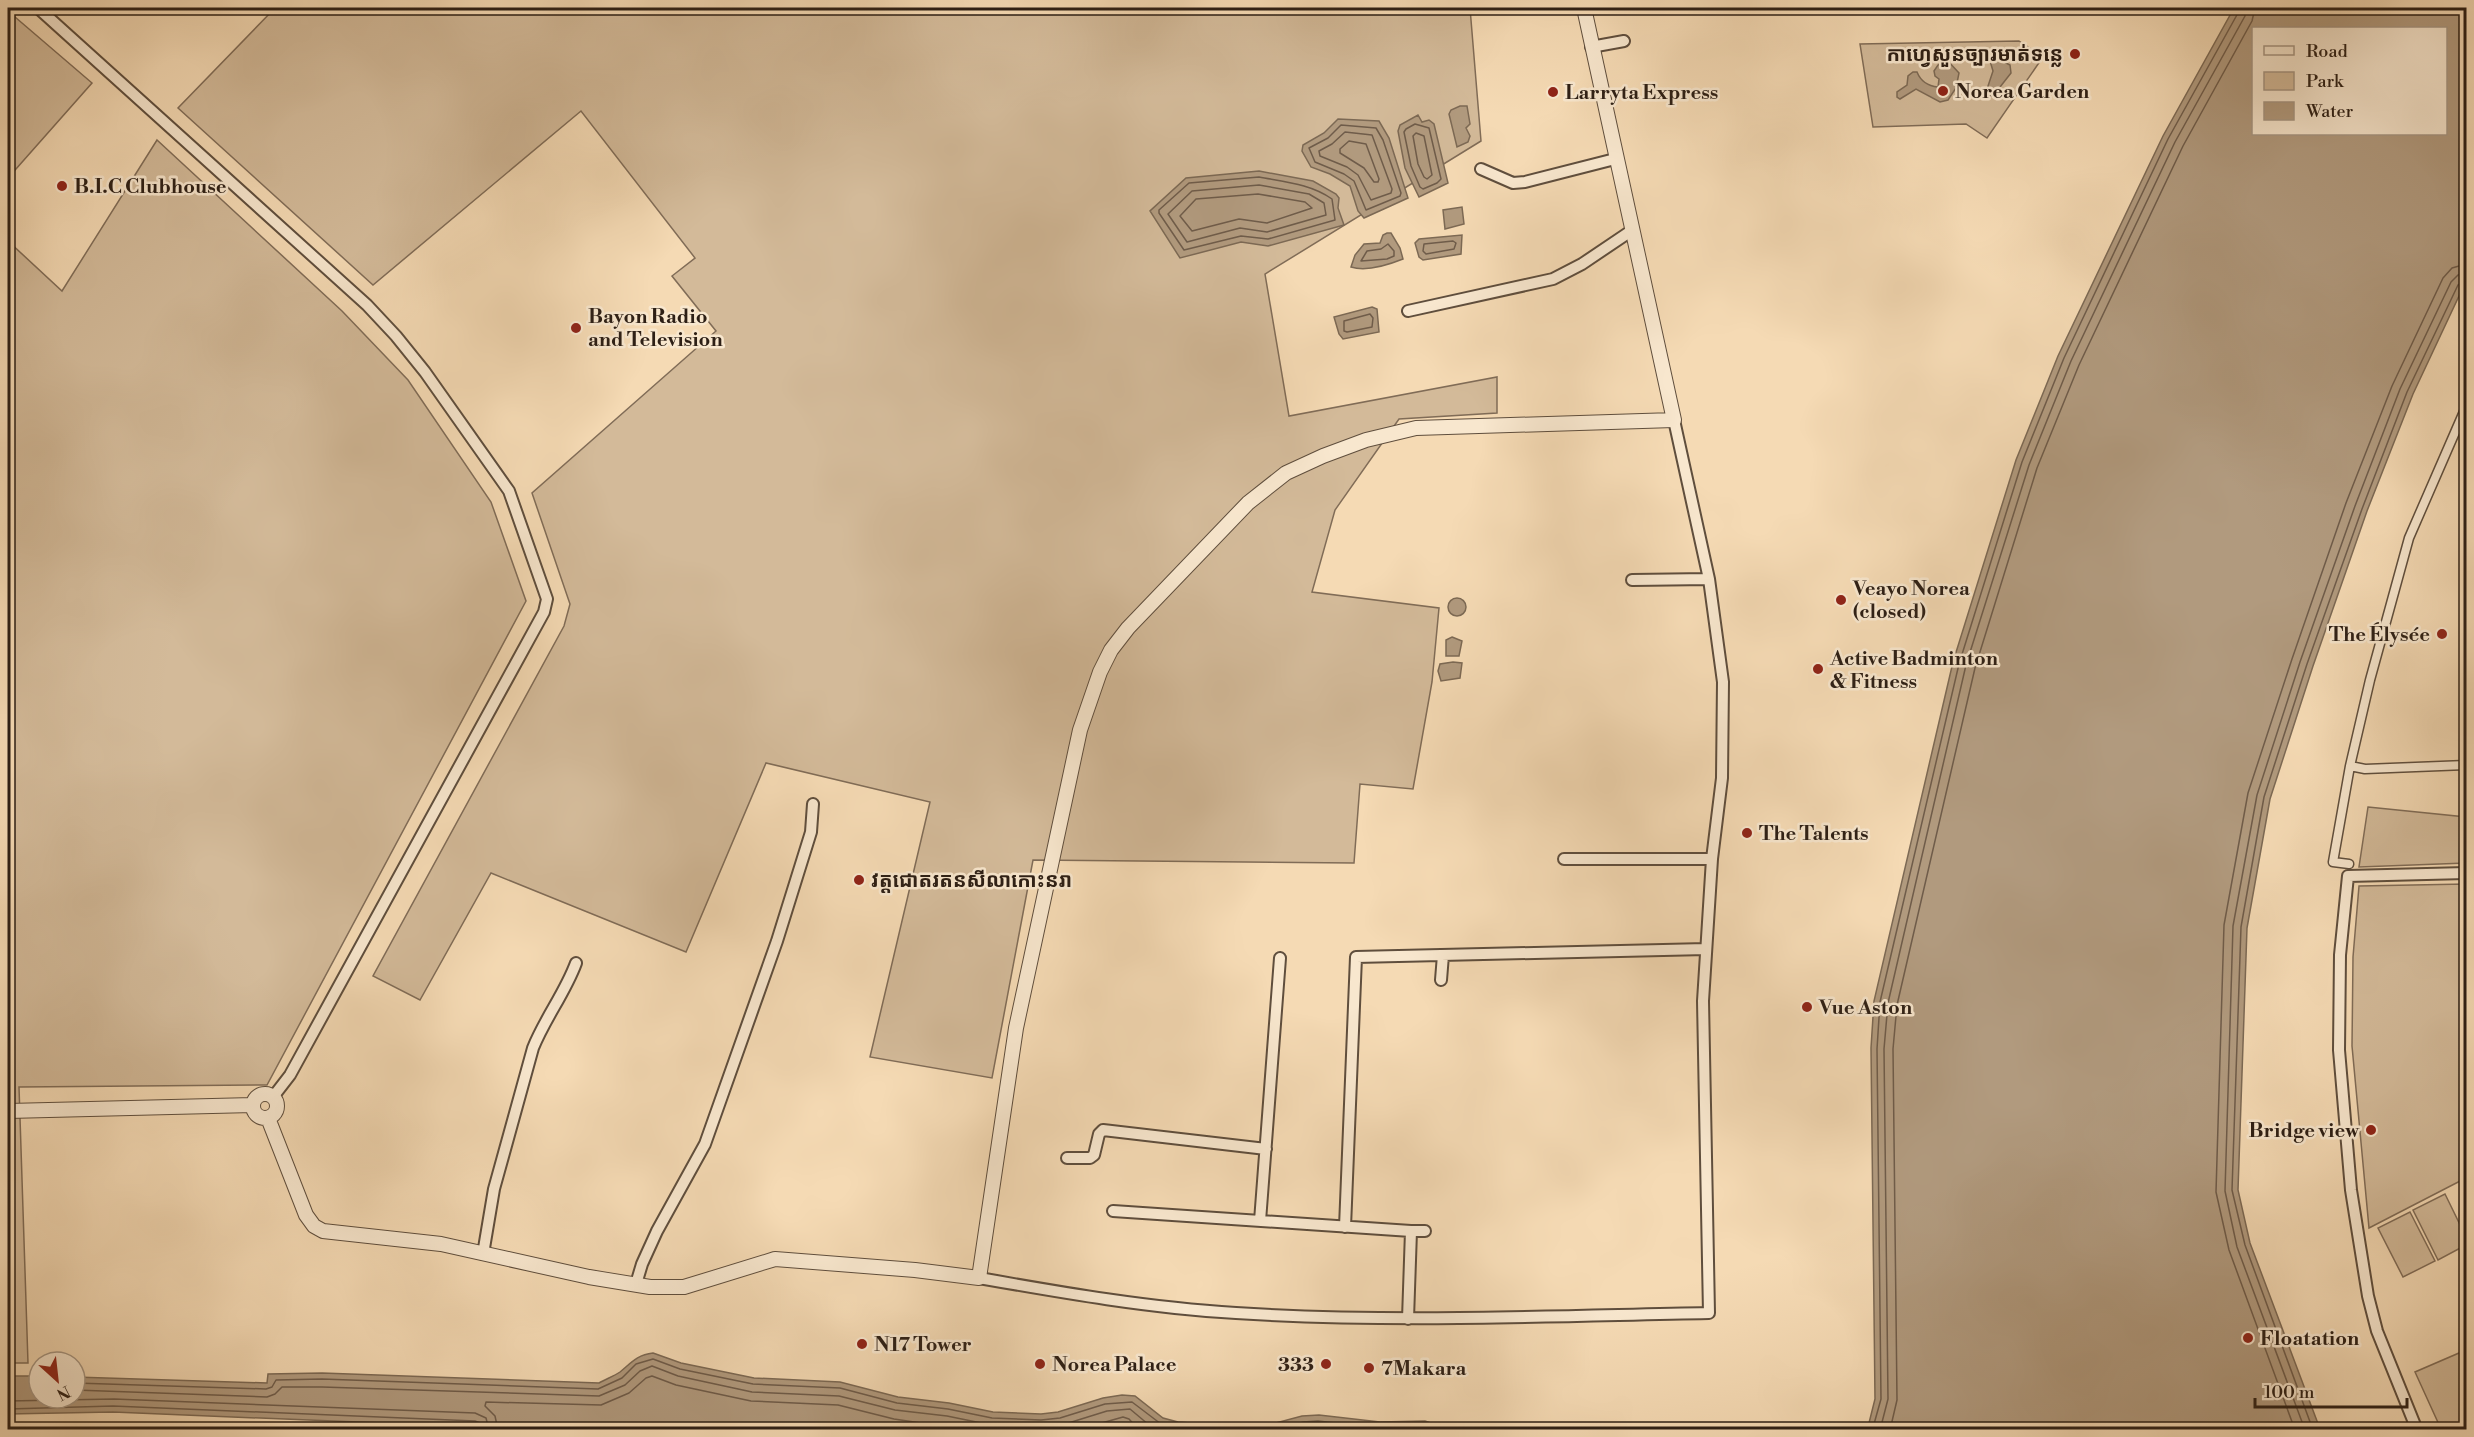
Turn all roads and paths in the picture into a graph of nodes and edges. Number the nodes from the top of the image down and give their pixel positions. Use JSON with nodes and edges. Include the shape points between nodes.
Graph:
{"nodes":[{"id":1,"x":38,"y":8,"type":"edge"},
{"id":2,"x":1584,"y":8,"type":"edge"},
{"id":3,"x":1624,"y":41,"type":"dead end"},
{"id":4,"x":1591,"y":47,"type":"junction"},
{"id":5,"x":1615,"y":159,"type":"junction"},
{"id":6,"x":1481,"y":169,"type":"dead end"},
{"id":7,"x":1631,"y":231,"type":"junction"},
{"id":8,"x":1408,"y":311,"type":"dead end"},
{"id":9,"x":2466,"y":407,"type":"edge"},
{"id":10,"x":1674,"y":420,"type":"junction"},
{"id":11,"x":1709,"y":579,"type":"junction"},
{"id":12,"x":1632,"y":580,"type":"dead end"},
{"id":13,"x":2466,"y":765,"type":"edge"},
{"id":14,"x":2350,"y":766,"type":"junction"},
{"id":15,"x":813,"y":804,"type":"dead end"},
{"id":16,"x":1564,"y":859,"type":"dead end"},
{"id":17,"x":1712,"y":859,"type":"junction"},
{"id":18,"x":2349,"y":864,"type":"dead end"},
{"id":19,"x":2466,"y":873,"type":"edge"},
{"id":20,"x":1706,"y":949,"type":"junction"},
{"id":21,"x":1443,"y":955,"type":"junction"},
{"id":22,"x":1280,"y":958,"type":"dead end"},
{"id":23,"x":576,"y":963,"type":"dead end"},
{"id":24,"x":1441,"y":980,"type":"dead end"},
{"id":25,"x":273,"y":1097,"type":"junction"},
{"id":26,"x":253,"y":1105,"type":"junction"},
{"id":27,"x":8,"y":1111,"type":"edge"},
{"id":28,"x":268,"y":1118,"type":"junction"},
{"id":29,"x":1266,"y":1149,"type":"junction"},
{"id":30,"x":1067,"y":1158,"type":"dead end"},
{"id":31,"x":1113,"y":1211,"type":"dead end"},
{"id":32,"x":1260,"y":1221,"type":"junction"},
{"id":33,"x":1345,"y":1227,"type":"junction"},
{"id":34,"x":1411,"y":1231,"type":"junction"},
{"id":35,"x":1425,"y":1231,"type":"dead end"},
{"id":36,"x":483,"y":1254,"type":"junction"},
{"id":37,"x":979,"y":1278,"type":"junction"},
{"id":38,"x":636,"y":1284,"type":"junction"},
{"id":39,"x":1408,"y":1319,"type":"junction"},
{"id":40,"x":2417,"y":1430,"type":"edge"}],
"edges":[{"from":1,"to":25,"type":"street","via":[[367,305],[396,336],[509,491],[547,599],[544,612],[290,1075]]},
{"from":2,"to":4,"type":"street"},
{"from":3,"to":4,"type":"street"},
{"from":4,"to":5,"type":"street"},
{"from":5,"to":6,"type":"street","via":[[1513,183]]},
{"from":5,"to":7,"type":"street"},
{"from":7,"to":8,"type":"street","via":[[1553,279]]},
{"from":7,"to":10,"type":"street"},
{"from":9,"to":14,"type":"street","via":[[2409,538]]},
{"from":10,"to":11,"type":"street"},
{"from":10,"to":37,"type":"street","via":[[1416,428],[1323,456],[1286,473],[1248,503],[1117,642],[1100,672],[1080,730],[1016,1028]]},
{"from":11,"to":12,"type":"street"},
{"from":11,"to":17,"type":"street","via":[[1720,651],[1724,722]]},
{"from":13,"to":14,"type":"street","via":[[2365,769]]},
{"from":14,"to":18,"type":"street","via":[[2333,862]]},
{"from":15,"to":38,"type":"street","via":[[811,832],[741,1048],[705,1144],[657,1231]]},
{"from":16,"to":17,"type":"street"},
{"from":17,"to":20,"type":"street"},
{"from":19,"to":40,"type":"street","via":[[2348,876],[2340,955],[2339,1050],[2351,1190],[2366,1284],[2377,1331]]},
{"from":20,"to":21,"type":"street"},
{"from":20,"to":39,"type":"street","via":[[1703,1001],[1709,1313]]},
{"from":21,"to":24,"type":"street"},
{"from":21,"to":33,"type":"street","via":[[1356,957]]},
{"from":22,"to":29,"type":"street"},
{"from":23,"to":36,"type":"street","via":[[569,984],[533,1048],[496,1178]]},
{"from":25,"to":26,"type":"street","via":[[261,1095]]},
{"from":25,"to":28,"type":"street","via":[[277,1108]]},
{"from":26,"to":27,"type":"street"},
{"from":26,"to":28,"type":"street","via":[[256,1114]]},
{"from":28,"to":36,"type":"street","via":[[306,1215],[314,1226],[323,1231],[441,1244]]},
{"from":29,"to":30,"type":"street","via":[[1103,1130],[1094,1155]]},
{"from":29,"to":32,"type":"street"},
{"from":31,"to":32,"type":"street"},
{"from":32,"to":33,"type":"street"},
{"from":33,"to":34,"type":"street"},
{"from":34,"to":35,"type":"street"},
{"from":34,"to":39,"type":"street"},
{"from":36,"to":38,"type":"street"},
{"from":37,"to":38,"type":"street","via":[[775,1259],[684,1287]]},
{"from":37,"to":39,"type":"street","via":[[1186,1309]]}]}
